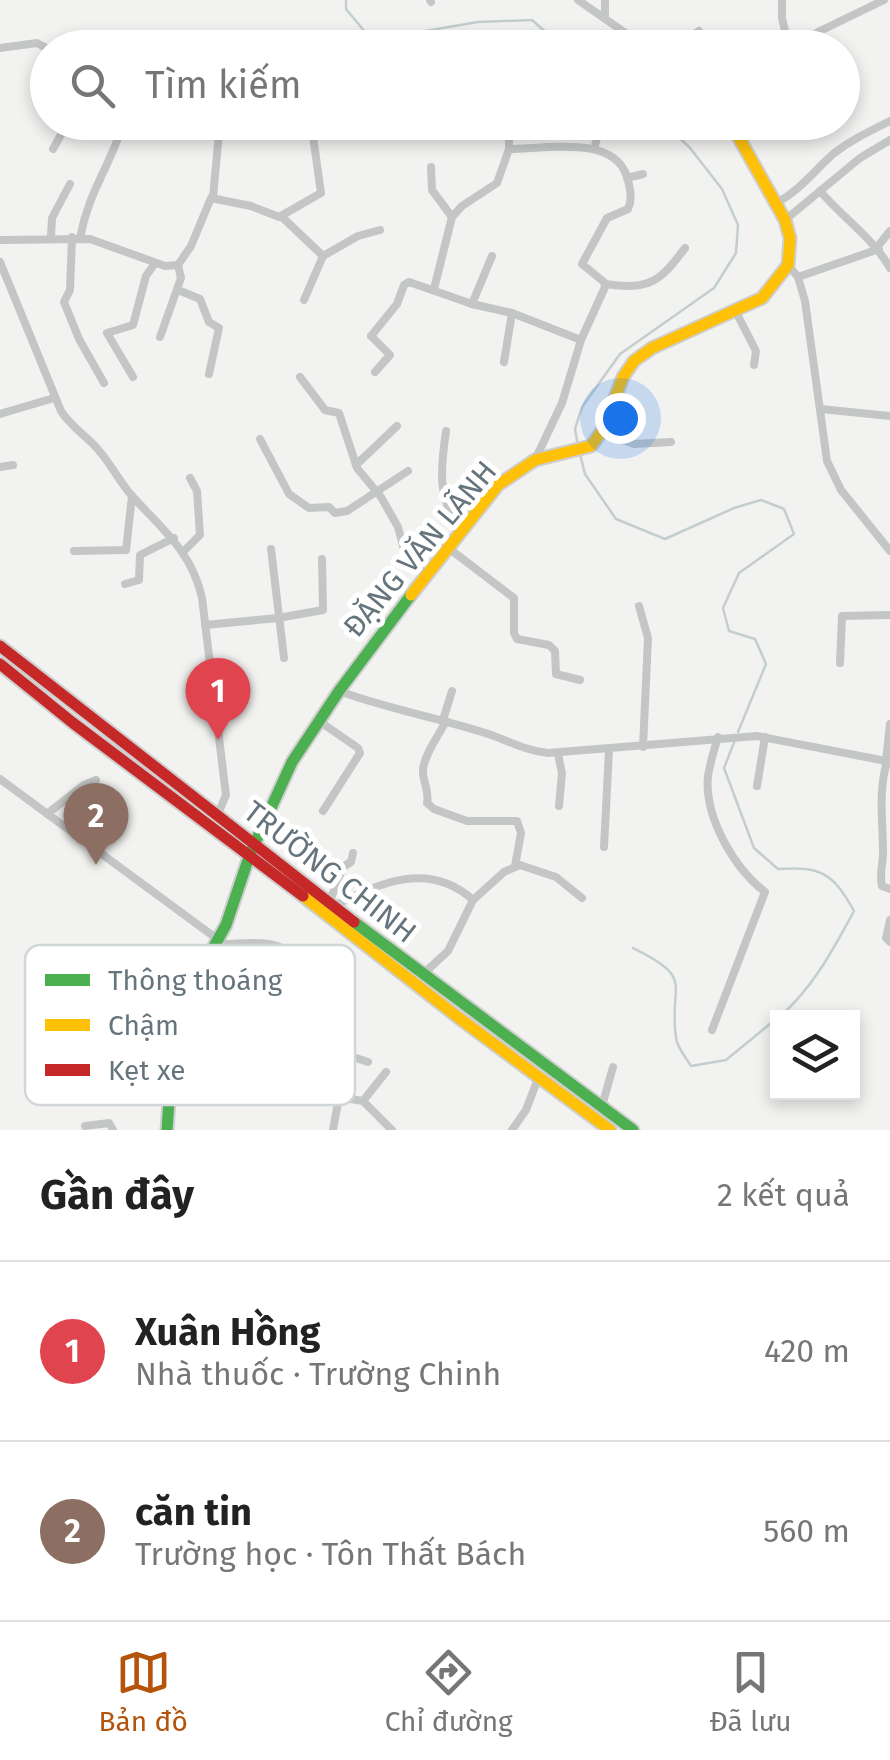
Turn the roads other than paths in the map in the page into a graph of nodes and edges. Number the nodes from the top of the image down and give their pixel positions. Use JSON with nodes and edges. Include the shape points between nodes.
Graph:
{"nodes":[{"id":1,"x":578,"y":0,"type":"edge"},
{"id":2,"x":604,"y":0,"type":"edge"},
{"id":3,"x":782,"y":0,"type":"edge"},
{"id":4,"x":884,"y":0,"type":"edge"},
{"id":5,"x":604,"y":18,"type":"junction"},
{"id":6,"x":622,"y":30,"type":"edge"},
{"id":7,"x":786,"y":30,"type":"edge"},
{"id":8,"x":822,"y":30,"type":"edge"},
{"id":9,"x":30,"y":44,"type":"edge"},
{"id":10,"x":0,"y":48,"type":"edge"},
{"id":11,"x":890,"y":121,"type":"edge"},
{"id":12,"x":860,"y":138,"type":"edge"},
{"id":13,"x":58,"y":140,"type":"edge"},
{"id":14,"x":117,"y":140,"type":"edge"},
{"id":15,"x":218,"y":140,"type":"edge"},
{"id":16,"x":313,"y":140,"type":"edge"},
{"id":17,"x":509,"y":140,"type":"edge"},
{"id":18,"x":596,"y":140,"type":"edge"},
{"id":19,"x":741,"y":140,"type":"edge"},
{"id":20,"x":857,"y":140,"type":"edge"},
{"id":21,"x":890,"y":140,"type":"edge"},
{"id":22,"x":594,"y":148,"type":"junction"},
{"id":23,"x":509,"y":149,"type":"junction"},
{"id":24,"x":53,"y":150,"type":"dead end"},
{"id":25,"x":431,"y":167,"type":"dead end"},
{"id":26,"x":644,"y":174,"type":"dead end"},
{"id":27,"x":627,"y":178,"type":"junction"},
{"id":28,"x":70,"y":184,"type":"dead end"},
{"id":29,"x":820,"y":191,"type":"junction"},
{"id":30,"x":213,"y":198,"type":"junction"},
{"id":31,"x":778,"y":202,"type":"junction"},
{"id":32,"x":282,"y":217,"type":"junction"},
{"id":33,"x":452,"y":217,"type":"junction"},
{"id":34,"x":785,"y":220,"type":"junction"},
{"id":35,"x":380,"y":230,"type":"dead end"},
{"id":36,"x":890,"y":231,"type":"edge"},
{"id":37,"x":51,"y":237,"type":"junction"},
{"id":38,"x":76,"y":237,"type":"junction"},
{"id":39,"x":0,"y":240,"type":"edge"},
{"id":40,"x":878,"y":247,"type":"junction"},
{"id":41,"x":685,"y":248,"type":"dead end"},
{"id":42,"x":323,"y":256,"type":"junction"},
{"id":43,"x":492,"y":256,"type":"dead end"},
{"id":44,"x":0,"y":262,"type":"edge"},
{"id":45,"x":156,"y":262,"type":"junction"},
{"id":46,"x":178,"y":265,"type":"junction"},
{"id":47,"x":788,"y":265,"type":"junction"},
{"id":48,"x":890,"y":268,"type":"edge"},
{"id":49,"x":798,"y":277,"type":"junction"},
{"id":50,"x":605,"y":284,"type":"junction"},
{"id":51,"x":0,"y":288,"type":"edge"},
{"id":52,"x":11,"y":288,"type":"junction"},
{"id":53,"x":434,"y":289,"type":"junction"},
{"id":54,"x":178,"y":290,"type":"junction"},
{"id":55,"x":304,"y":300,"type":"dead end"},
{"id":56,"x":472,"y":304,"type":"junction"},
{"id":57,"x":736,"y":312,"type":"junction"},
{"id":58,"x":512,"y":313,"type":"junction"},
{"id":59,"x":160,"y":338,"type":"dead end"},
{"id":60,"x":581,"y":340,"type":"junction"},
{"id":61,"x":504,"y":362,"type":"dead end"},
{"id":62,"x":754,"y":365,"type":"dead end"},
{"id":63,"x":375,"y":372,"type":"dead end"},
{"id":64,"x":208,"y":374,"type":"dead end"},
{"id":65,"x":133,"y":377,"type":"dead end"},
{"id":66,"x":300,"y":377,"type":"dead end"},
{"id":67,"x":104,"y":383,"type":"dead end"},
{"id":68,"x":54,"y":398,"type":"junction"},
{"id":69,"x":821,"y":409,"type":"junction"},
{"id":70,"x":0,"y":414,"type":"edge"},
{"id":71,"x":890,"y":416,"type":"edge"},
{"id":72,"x":397,"y":426,"type":"dead end"},
{"id":73,"x":446,"y":431,"type":"dead end"},
{"id":74,"x":601,"y":433,"type":"junction"},
{"id":75,"x":260,"y":439,"type":"dead end"},
{"id":76,"x":671,"y":442,"type":"dead end"},
{"id":77,"x":535,"y":460,"type":"junction"},
{"id":78,"x":13,"y":465,"type":"dead end"},
{"id":79,"x":356,"y":465,"type":"junction"},
{"id":80,"x":0,"y":467,"type":"edge"},
{"id":81,"x":408,"y":470,"type":"dead end"},
{"id":82,"x":190,"y":478,"type":"dead end"},
{"id":83,"x":377,"y":492,"type":"junction"},
{"id":84,"x":132,"y":496,"type":"junction"},
{"id":85,"x":459,"y":532,"type":"junction"},
{"id":86,"x":174,"y":538,"type":"junction"},
{"id":87,"x":446,"y":547,"type":"junction"},
{"id":88,"x":126,"y":550,"type":"junction"},
{"id":89,"x":272,"y":550,"type":"dead end"},
{"id":90,"x":890,"y":551,"type":"edge"},
{"id":91,"x":74,"y":552,"type":"dead end"},
{"id":92,"x":183,"y":552,"type":"junction"},
{"id":93,"x":140,"y":555,"type":"junction"},
{"id":94,"x":322,"y":559,"type":"dead end"},
{"id":95,"x":426,"y":574,"type":"junction"},
{"id":96,"x":125,"y":584,"type":"dead end"},
{"id":97,"x":639,"y":606,"type":"dead end"},
{"id":98,"x":890,"y":615,"type":"edge"},
{"id":99,"x":278,"y":618,"type":"junction"},
{"id":100,"x":205,"y":625,"type":"junction"},
{"id":101,"x":0,"y":646,"type":"edge"},
{"id":102,"x":284,"y":658,"type":"dead end"},
{"id":103,"x":0,"y":664,"type":"edge"},
{"id":104,"x":840,"y":664,"type":"dead end"},
{"id":105,"x":580,"y":680,"type":"dead end"},
{"id":106,"x":339,"y":691,"type":"junction"},
{"id":107,"x":452,"y":691,"type":"dead end"},
{"id":108,"x":319,"y":721,"type":"junction"},
{"id":109,"x":444,"y":721,"type":"junction"},
{"id":110,"x":890,"y":724,"type":"edge"},
{"id":111,"x":761,"y":736,"type":"junction"},
{"id":112,"x":718,"y":737,"type":"junction"},
{"id":113,"x":643,"y":747,"type":"junction"},
{"id":114,"x":609,"y":750,"type":"junction"},
{"id":115,"x":558,"y":754,"type":"junction"},
{"id":116,"x":888,"y":762,"type":"edge"},
{"id":117,"x":0,"y":780,"type":"edge"},
{"id":118,"x":96,"y":780,"type":"dead end"},
{"id":119,"x":756,"y":786,"type":"dead end"},
{"id":120,"x":559,"y":806,"type":"dead end"},
{"id":121,"x":323,"y":811,"type":"dead end"},
{"id":122,"x":47,"y":814,"type":"junction"},
{"id":123,"x":213,"y":819,"type":"junction"},
{"id":124,"x":604,"y":847,"type":"dead end"},
{"id":125,"x":253,"y":850,"type":"junction"},
{"id":126,"x":353,"y":853,"type":"dead end"},
{"id":127,"x":515,"y":866,"type":"junction"},
{"id":128,"x":890,"y":889,"type":"edge"},
{"id":129,"x":582,"y":898,"type":"dead end"},
{"id":130,"x":473,"y":900,"type":"junction"},
{"id":131,"x":332,"y":904,"type":"junction"},
{"id":132,"x":890,"y":920,"type":"edge"},
{"id":133,"x":218,"y":940,"type":"junction"},
{"id":134,"x":890,"y":942,"type":"edge"},
{"id":135,"x":215,"y":945,"type":"edge"},
{"id":136,"x":276,"y":945,"type":"edge"},
{"id":137,"x":422,"y":976,"type":"junction"},
{"id":138,"x":712,"y":1030,"type":"dead end"},
{"id":139,"x":355,"y":1058,"type":"edge"},
{"id":140,"x":368,"y":1062,"type":"dead end"},
{"id":141,"x":614,"y":1067,"type":"dead end"},
{"id":142,"x":386,"y":1072,"type":"dead end"},
{"id":143,"x":544,"y":1080,"type":"junction"},
{"id":144,"x":568,"y":1089,"type":"junction"},
{"id":145,"x":355,"y":1100,"type":"edge"},
{"id":146,"x":363,"y":1101,"type":"junction"},
{"id":147,"x":168,"y":1105,"type":"edge"},
{"id":148,"x":338,"y":1105,"type":"edge"},
{"id":149,"x":602,"y":1106,"type":"junction"},
{"id":150,"x":85,"y":1126,"type":"dead end"},
{"id":151,"x":113,"y":1130,"type":"edge"},
{"id":152,"x":166,"y":1130,"type":"edge"},
{"id":153,"x":333,"y":1130,"type":"edge"},
{"id":154,"x":392,"y":1130,"type":"edge"},
{"id":155,"x":512,"y":1130,"type":"edge"},
{"id":156,"x":610,"y":1130,"type":"edge"},
{"id":157,"x":634,"y":1130,"type":"edge"}],
"edges":[{"from":1,"to":5,"type":"street"},
{"from":2,"to":5,"type":"street"},
{"from":3,"to":7,"type":"street"},
{"from":4,"to":8,"type":"street"},
{"from":5,"to":6,"type":"street"},
{"from":9,"to":10,"type":"street"},
{"from":11,"to":12,"type":"street"},
{"from":13,"to":24,"type":"street"},
{"from":14,"to":38,"type":"street"},
{"from":15,"to":30,"type":"street"},
{"from":16,"to":32,"type":"street","via":[[323,190]]},
{"from":17,"to":23,"type":"street"},
{"from":18,"to":22,"type":"street"},
{"from":19,"to":31,"type":"main road"},
{"from":20,"to":31,"type":"street"},
{"from":21,"to":29,"type":"street"},
{"from":22,"to":23,"type":"street"},
{"from":22,"to":27,"type":"street","via":[[622,165]]},
{"from":23,"to":33,"type":"street","via":[[496,183]]},
{"from":25,"to":33,"type":"street","via":[[432,190]]},
{"from":26,"to":27,"type":"street"},
{"from":27,"to":50,"type":"street","via":[[632,202],[607,218],[582,264]]},
{"from":28,"to":37,"type":"street","via":[[52,218]]},
{"from":29,"to":34,"type":"street"},
{"from":29,"to":40,"type":"street"},
{"from":30,"to":32,"type":"street"},
{"from":30,"to":46,"type":"street"},
{"from":31,"to":34,"type":"main road"},
{"from":32,"to":42,"type":"street"},
{"from":33,"to":53,"type":"street"},
{"from":34,"to":47,"type":"main road"},
{"from":35,"to":42,"type":"street"},
{"from":36,"to":40,"type":"street"},
{"from":37,"to":38,"type":"street"},
{"from":37,"to":39,"type":"street"},
{"from":38,"to":45,"type":"street"},
{"from":38,"to":67,"type":"street","via":[[64,302]]},
{"from":40,"to":48,"type":"street"},
{"from":40,"to":49,"type":"street"},
{"from":41,"to":50,"type":"street","via":[[644,287]]},
{"from":42,"to":55,"type":"street"},
{"from":43,"to":56,"type":"street"},
{"from":44,"to":52,"type":"street"},
{"from":45,"to":46,"type":"street"},
{"from":45,"to":65,"type":"street","via":[[133,325],[107,333]]},
{"from":46,"to":54,"type":"street"},
{"from":47,"to":49,"type":"street"},
{"from":47,"to":57,"type":"main road","via":[[762,298]]},
{"from":49,"to":69,"type":"street"},
{"from":50,"to":60,"type":"street"},
{"from":51,"to":52,"type":"street"},
{"from":52,"to":68,"type":"street"},
{"from":53,"to":56,"type":"street"},
{"from":53,"to":63,"type":"street","via":[[404,285],[370,336],[390,355]]},
{"from":54,"to":59,"type":"street"},
{"from":54,"to":64,"type":"street","via":[[200,299],[208,322],[219,328]]},
{"from":56,"to":58,"type":"street"},
{"from":57,"to":62,"type":"street","via":[[756,352]]},
{"from":57,"to":74,"type":"main road","via":[[634,361]]},
{"from":58,"to":60,"type":"street"},
{"from":58,"to":61,"type":"street"},
{"from":60,"to":77,"type":"street"},
{"from":66,"to":79,"type":"street","via":[[325,410],[339,413]]},
{"from":68,"to":70,"type":"street"},
{"from":68,"to":84,"type":"street"},
{"from":69,"to":71,"type":"street"},
{"from":69,"to":90,"type":"street","via":[[832,475]]},
{"from":72,"to":79,"type":"street"},
{"from":73,"to":85,"type":"street","via":[[440,473]]},
{"from":74,"to":76,"type":"street","via":[[634,444]]},
{"from":74,"to":77,"type":"main road","name":"ĐẶNG VĂN LÃNH","via":[[590,446]]},
{"from":75,"to":83,"type":"street","via":[[303,507],[338,513]]},
{"from":77,"to":85,"type":"main road","name":"ĐẶNG VĂN LÃNH","via":[[498,485]]},
{"from":78,"to":80,"type":"street"},
{"from":79,"to":83,"type":"street"},
{"from":81,"to":83,"type":"street"},
{"from":82,"to":92,"type":"street","via":[[200,535]]},
{"from":83,"to":95,"type":"street","via":[[403,537],[406,557]]},
{"from":84,"to":86,"type":"street"},
{"from":84,"to":88,"type":"street"},
{"from":85,"to":87,"type":"main road","name":"ĐẶNG VĂN LÃNH"},
{"from":86,"to":92,"type":"street"},
{"from":86,"to":93,"type":"street"},
{"from":87,"to":95,"type":"main road","name":"ĐẶNG VĂN LÃNH"},
{"from":87,"to":105,"type":"street","via":[[514,598],[517,639],[549,645],[556,674]]},
{"from":88,"to":91,"type":"street"},
{"from":88,"to":93,"type":"street"},
{"from":89,"to":99,"type":"street"},
{"from":92,"to":100,"type":"street","via":[[198,578]]},
{"from":93,"to":96,"type":"street","via":[[139,580]]},
{"from":94,"to":99,"type":"street","via":[[324,610]]},
{"from":95,"to":106,"type":"main road","name":"ĐẶNG VĂN LÃNH"},
{"from":97,"to":113,"type":"street","via":[[648,638]]},
{"from":98,"to":104,"type":"street","via":[[842,616]]},
{"from":99,"to":100,"type":"street"},
{"from":99,"to":102,"type":"street"},
{"from":100,"to":123,"type":"street","via":[[226,795]]},
{"from":101,"to":123,"type":"main road","name":"TRƯỜNG CHINH"},
{"from":103,"to":123,"type":"main road","name":"TRƯỜNG CHINH","via":[[73,724]]},
{"from":106,"to":108,"type":"main road","name":"ĐẶNG VĂN LÃNH"},
{"from":106,"to":109,"type":"street"},
{"from":107,"to":109,"type":"street"},
{"from":108,"to":121,"type":"street","via":[[360,754]]},
{"from":108,"to":125,"type":"main road","name":"ĐẶNG VĂN LÃNH","via":[[292,762]]},
{"from":109,"to":115,"type":"street","via":[[523,750]]},
{"from":109,"to":127,"type":"street","via":[[424,765],[427,803],[467,821],[517,821]]},
{"from":110,"to":116,"type":"street"},
{"from":111,"to":112,"type":"street"},
{"from":111,"to":116,"type":"street"},
{"from":111,"to":119,"type":"street"},
{"from":112,"to":113,"type":"street"},
{"from":112,"to":138,"type":"street","via":[[710,800],[728,852],[765,892]]},
{"from":113,"to":114,"type":"street"},
{"from":114,"to":115,"type":"street"},
{"from":114,"to":124,"type":"street"},
{"from":115,"to":120,"type":"street"},
{"from":116,"to":128,"type":"street","via":[[880,876]]},
{"from":117,"to":122,"type":"street"},
{"from":118,"to":122,"type":"street"},
{"from":122,"to":133,"type":"street"},
{"from":123,"to":125,"type":"main road","name":"TRƯỜNG CHINH"},
{"from":125,"to":131,"type":"main road","name":"TRƯỜNG CHINH"},
{"from":125,"to":133,"type":"main road","name":"ĐẶNG VĂN LÃNH"},
{"from":125,"to":143,"type":"main road","name":"TRƯỜNG CHINH"},
{"from":126,"to":131,"type":"street"},
{"from":127,"to":129,"type":"street","via":[[547,872]]},
{"from":127,"to":130,"type":"street"},
{"from":130,"to":131,"type":"street","via":[[451,884],[420,875]]},
{"from":130,"to":137,"type":"street","via":[[448,951]]},
{"from":131,"to":137,"type":"main road","name":"TRƯỜNG CHINH"},
{"from":132,"to":134,"type":"street"},
{"from":133,"to":135,"type":"main road","name":"ĐẶNG VĂN LÃNH"},
{"from":133,"to":136,"type":"street"},
{"from":137,"to":144,"type":"main road","name":"TRƯỜNG CHINH","via":[[558,1073]]},
{"from":139,"to":140,"type":"street"},
{"from":141,"to":149,"type":"street"},
{"from":142,"to":146,"type":"street"},
{"from":143,"to":144,"type":"main road","name":"TRƯỜNG CHINH"},
{"from":143,"to":155,"type":"street"},
{"from":144,"to":149,"type":"main road","name":"TRƯỜNG CHINH"},
{"from":144,"to":156,"type":"main road","name":"TRƯỜNG CHINH"},
{"from":145,"to":146,"type":"street"},
{"from":146,"to":154,"type":"street"},
{"from":147,"to":152,"type":"main road","name":"ĐẶNG VĂN LÃNH"},
{"from":148,"to":153,"type":"street"},
{"from":149,"to":157,"type":"main road","name":"TRƯỜNG CHINH"},
{"from":150,"to":151,"type":"street","via":[[109,1124]]}]}
